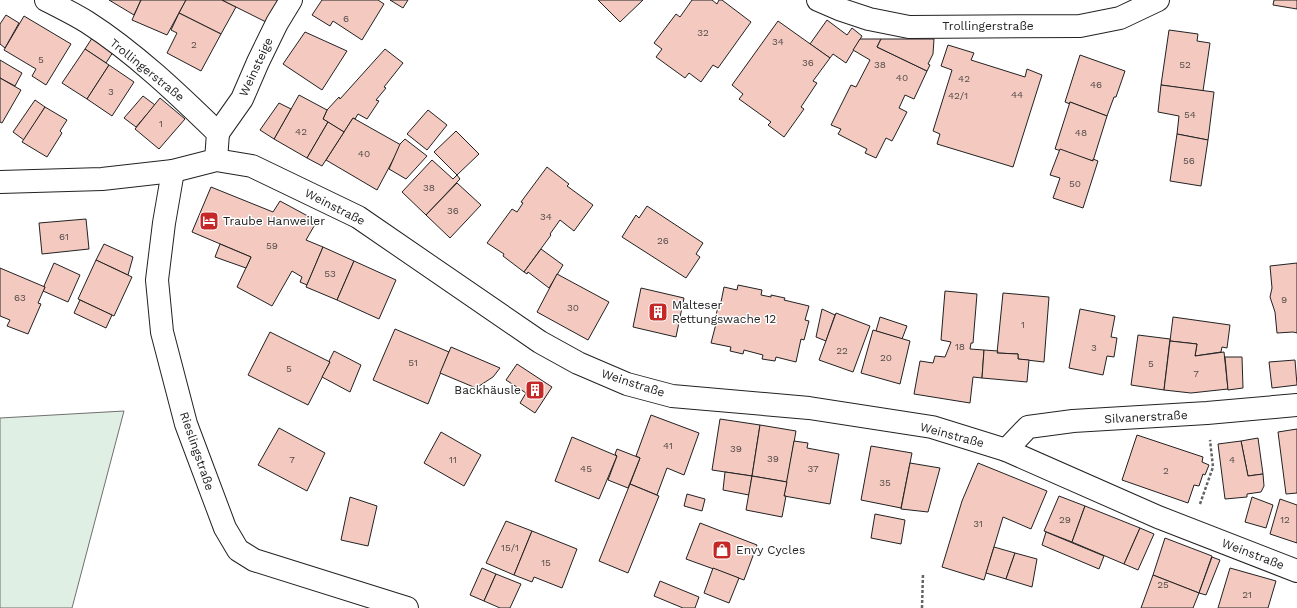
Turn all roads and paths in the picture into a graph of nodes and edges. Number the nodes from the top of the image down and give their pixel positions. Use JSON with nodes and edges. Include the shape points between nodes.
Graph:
{"nodes":[{"id":1,"x":46,"y":0,"type":"edge"},
{"id":2,"x":291,"y":0,"type":"edge"},
{"id":3,"x":818,"y":0,"type":"edge"},
{"id":4,"x":1158,"y":0,"type":"edge"},
{"id":5,"x":218,"y":132,"type":"junction"},
{"id":6,"x":216,"y":160,"type":"junction"},
{"id":7,"x":173,"y":171,"type":"junction"},
{"id":8,"x":0,"y":182,"type":"edge"},
{"id":9,"x":1297,"y":405,"type":"edge"},
{"id":10,"x":1207,"y":413,"type":"junction"},
{"id":11,"x":1006,"y":450,"type":"junction"},
{"id":12,"x":1191,"y":529,"type":"junction"},
{"id":13,"x":1297,"y":571,"type":"edge"},
{"id":14,"x":923,"y":573,"type":"dead end"},
{"id":15,"x":407,"y":608,"type":"edge"},
{"id":16,"x":922,"y":608,"type":"edge"}],
"edges":[{"from":1,"to":5,"type":"street","name":"Trollingerstraße","via":[[87,23],[125,50],[173,89]]},
{"from":2,"to":5,"type":"street","name":"Weinsteige","via":[[277,23],[242,99]]},
{"from":3,"to":4,"type":"street","name":"Trollingerstraße","via":[[869,19],[909,26],[1080,26],[1120,18]]},
{"from":5,"to":6,"type":"street"},
{"from":6,"to":7,"type":"street","name":"Weinstraße"},
{"from":6,"to":11,"type":"street","name":"Weinstraße","via":[[252,166],[358,217],[540,342],[578,363],[627,384],[672,396],[809,408],[932,427]]},
{"from":7,"to":8,"type":"street","name":"Weinstraße","via":[[102,179]]},
{"from":7,"to":15,"type":"street","name":"Rieslingstraße","via":[[157,280],[162,332],[186,424],[225,528],[238,550],[254,560]]},
{"from":9,"to":10,"type":"street","name":"Silvanerstraße"},
{"from":10,"to":11,"type":"street","name":"Silvanerstraße","via":[[1073,421],[1028,427]]},
{"from":10,"to":12,"type":"path","via":[[1213,467]]},
{"from":11,"to":12,"type":"street","name":"Weinstraße"},
{"from":12,"to":13,"type":"street","name":"Weinstraße"},
{"from":14,"to":16,"type":"path"}]}
